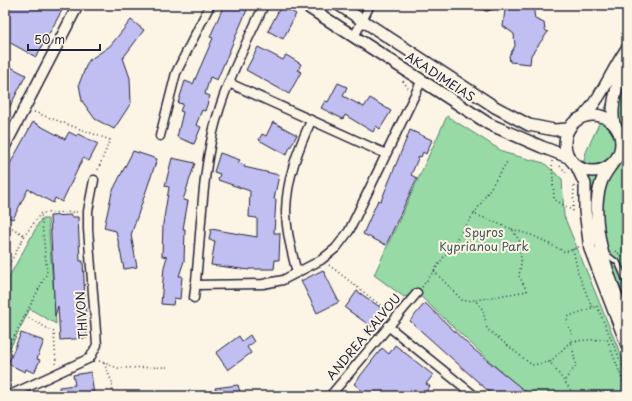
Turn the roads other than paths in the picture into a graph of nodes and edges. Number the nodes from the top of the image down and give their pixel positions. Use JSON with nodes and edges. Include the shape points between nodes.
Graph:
{"nodes":[{"id":1,"x":78,"y":5,"type":"edge"},
{"id":2,"x":210,"y":5,"type":"edge"},
{"id":3,"x":264,"y":5,"type":"edge"},
{"id":4,"x":305,"y":5,"type":"edge"},
{"id":5,"x":339,"y":5,"type":"edge"},
{"id":6,"x":370,"y":5,"type":"edge"},
{"id":7,"x":482,"y":5,"type":"edge"},
{"id":8,"x":495,"y":5,"type":"edge"},
{"id":9,"x":362,"y":20,"type":"junction"},
{"id":10,"x":354,"y":37,"type":"junction"},
{"id":11,"x":627,"y":49,"type":"edge"},
{"id":12,"x":421,"y":82,"type":"junction"},
{"id":13,"x":229,"y":83,"type":"junction"},
{"id":14,"x":583,"y":117,"type":"junction"},
{"id":15,"x":311,"y":121,"type":"junction"},
{"id":16,"x":614,"y":124,"type":"junction"},
{"id":17,"x":569,"y":129,"type":"junction"},
{"id":18,"x":160,"y":136,"type":"dead end"},
{"id":19,"x":5,"y":146,"type":"edge"},
{"id":20,"x":386,"y":154,"type":"junction"},
{"id":21,"x":568,"y":156,"type":"junction"},
{"id":22,"x":612,"y":164,"type":"junction"},
{"id":23,"x":577,"y":166,"type":"junction"},
{"id":24,"x":94,"y":180,"type":"road end"},
{"id":25,"x":607,"y":251,"type":"junction"},
{"id":26,"x":297,"y":273,"type":"junction"},
{"id":27,"x":627,"y":284,"type":"edge"},
{"id":28,"x":196,"y":285,"type":"junction"},
{"id":29,"x":417,"y":293,"type":"road end"},
{"id":30,"x":194,"y":298,"type":"dead end"},
{"id":31,"x":627,"y":322,"type":"edge"},
{"id":32,"x":388,"y":326,"type":"junction"},
{"id":33,"x":627,"y":345,"type":"edge"},
{"id":34,"x":7,"y":395,"type":"edge"},
{"id":35,"x":330,"y":396,"type":"edge"},
{"id":36,"x":476,"y":396,"type":"edge"}],
"edges":[{"from":1,"to":19,"type":"street"},
{"from":2,"to":18,"type":"street","via":[[176,73]]},
{"from":3,"to":13,"type":"street"},
{"from":4,"to":10,"type":"main road","name":"AKADIMEIAS"},
{"from":5,"to":9,"type":"main road","name":"AKADIMEIAS"},
{"from":6,"to":9,"type":"street"},
{"from":7,"to":8,"type":"lane","via":[[490,8]]},
{"from":9,"to":10,"type":"street"},
{"from":9,"to":17,"type":"main road","name":"AKADIMEIAS","via":[[495,107],[529,125],[554,130]]},
{"from":10,"to":12,"type":"main road","name":"AKADIMEIAS"},
{"from":11,"to":14,"type":"main road","via":[[617,62],[600,96]]},
{"from":11,"to":16,"type":"main road","via":[[625,65],[612,108]]},
{"from":12,"to":20,"type":"street"},
{"from":12,"to":21,"type":"main road","name":"AKADIMEIAS","via":[[489,124],[542,148]]},
{"from":13,"to":15,"type":"street"},
{"from":13,"to":28,"type":"street","via":[[217,117],[208,161]]},
{"from":14,"to":16,"type":"main road","via":[[603,117]]},
{"from":14,"to":17,"type":"main road"},
{"from":15,"to":20,"type":"street"},
{"from":15,"to":26,"type":"street","via":[[297,153],[287,196],[287,224]]},
{"from":16,"to":22,"type":"main road","via":[[621,145]]},
{"from":17,"to":21,"type":"main road","via":[[565,143]]},
{"from":20,"to":26,"type":"street","via":[[349,231],[336,248],[322,260]]},
{"from":21,"to":23,"type":"main road"},
{"from":22,"to":23,"type":"main road","via":[[599,171]]},
{"from":22,"to":25,"type":"main road","via":[[601,182],[598,221]]},
{"from":23,"to":33,"type":"main road","via":[[585,184],[585,211],[590,249]]},
{"from":24,"to":34,"type":"street","name":"THIVON","via":[[88,211],[88,229],[96,345],[90,358]]},
{"from":25,"to":27,"type":"lane","via":[[618,263]]},
{"from":25,"to":31,"type":"main road","via":[[608,274]]},
{"from":26,"to":28,"type":"street","via":[[283,280],[263,284]]},
{"from":28,"to":30,"type":"street"},
{"from":29,"to":32,"type":"street","name":"ANDREA KALVOU"},
{"from":32,"to":35,"type":"street","name":"ANDREA KALVOU"},
{"from":32,"to":36,"type":"street"}]}
